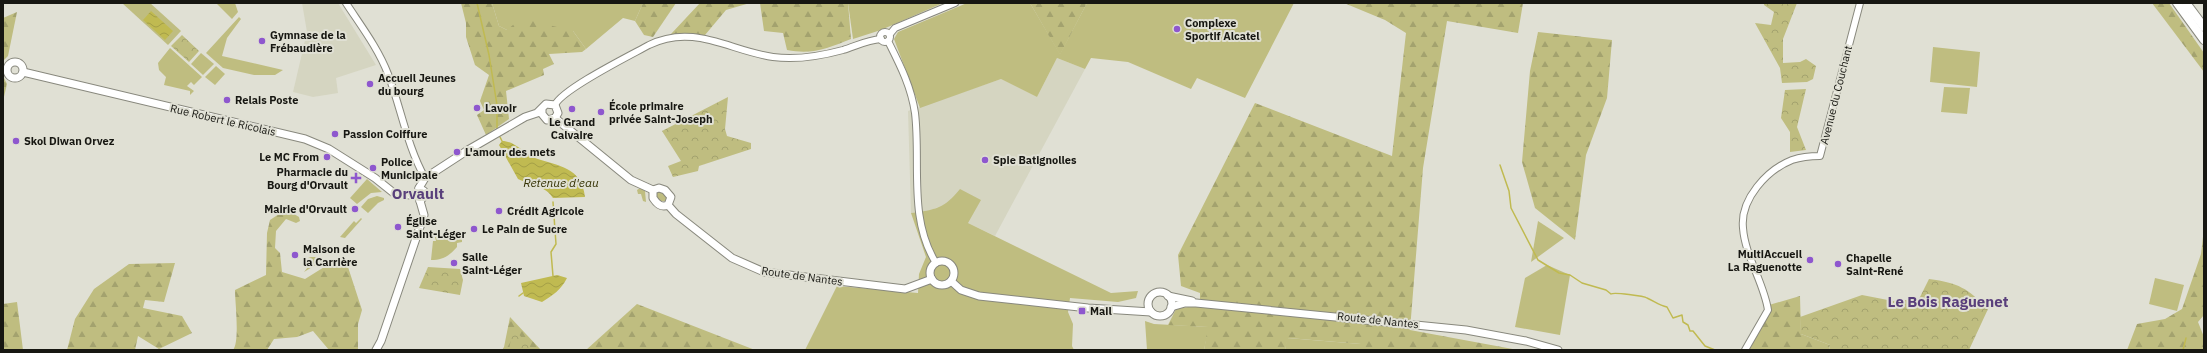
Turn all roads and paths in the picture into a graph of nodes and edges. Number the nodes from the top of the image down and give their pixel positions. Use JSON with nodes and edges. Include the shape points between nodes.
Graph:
{"nodes":[{"id":1,"x":346,"y":3,"type":"edge"},
{"id":2,"x":955,"y":3,"type":"edge"},
{"id":3,"x":1860,"y":3,"type":"edge"},
{"id":4,"x":2171,"y":3,"type":"edge"},
{"id":5,"x":2177,"y":3,"type":"edge"},
{"id":6,"x":2186,"y":3,"type":"edge"},
{"id":7,"x":2200,"y":28,"type":"edge"},
{"id":8,"x":890,"y":34,"type":"junction"},
{"id":9,"x":881,"y":39,"type":"junction"},
{"id":10,"x":2204,"y":40,"type":"edge"},
{"id":11,"x":888,"y":41,"type":"junction"},
{"id":12,"x":5,"y":68,"type":"edge"},
{"id":13,"x":23,"y":72,"type":"junction"},
{"id":14,"x":555,"y":105,"type":"junction"},
{"id":15,"x":542,"y":109,"type":"junction"},
{"id":16,"x":532,"y":115,"type":"junction"},
{"id":17,"x":543,"y":116,"type":"junction"},
{"id":18,"x":555,"y":118,"type":"junction"},
{"id":19,"x":425,"y":178,"type":"junction"},
{"id":20,"x":419,"y":188,"type":"junction"},
{"id":21,"x":653,"y":190,"type":"junction"},
{"id":22,"x":411,"y":196,"type":"junction"},
{"id":23,"x":420,"y":201,"type":"junction"},
{"id":24,"x":668,"y":205,"type":"junction"},
{"id":25,"x":936,"y":264,"type":"junction"},
{"id":26,"x":932,"y":279,"type":"junction"},
{"id":27,"x":951,"y":281,"type":"junction"},
{"id":28,"x":1168,"y":296,"type":"junction"},
{"id":29,"x":1149,"y":301,"type":"junction"},
{"id":30,"x":1196,"y":302,"type":"junction"},
{"id":31,"x":1171,"y":307,"type":"junction"},
{"id":32,"x":1119,"y":311,"type":"junction"},
{"id":33,"x":1151,"y":312,"type":"junction"},
{"id":34,"x":381,"y":341,"type":"junction"},
{"id":35,"x":375,"y":350,"type":"edge"},
{"id":36,"x":381,"y":350,"type":"edge"},
{"id":37,"x":1558,"y":350,"type":"edge"},
{"id":38,"x":1745,"y":350,"type":"edge"}],
"edges":[{"from":1,"to":19,"type":"street","via":[[373,44],[388,73]]},
{"from":2,"to":8,"type":"street","via":[[896,28]]},
{"from":3,"to":38,"type":"street","name":"Avenue du Couchant","via":[[1820,156],[1795,159],[1771,173],[1761,182],[1745,211],[1743,228],[1768,310]]},
{"from":4,"to":7,"type":"highway","via":[[2189,25]]},
{"from":5,"to":7,"type":"highway"},
{"from":6,"to":7,"type":"highway"},
{"from":7,"to":10,"type":"highway"},
{"from":8,"to":9,"type":"street","via":[[884,32]]},
{"from":8,"to":11,"type":"street"},
{"from":9,"to":11,"type":"street","via":[[884,42]]},
{"from":9,"to":14,"type":"street","via":[[829,53],[783,58],[702,37],[662,40],[649,44],[575,88],[561,97]]},
{"from":11,"to":25,"type":"street","via":[[911,94],[916,130],[920,217],[923,234]]},
{"from":12,"to":13,"type":"main road","via":[[13,78],[19,77]]},
{"from":12,"to":13,"type":"main road","via":[[16,62],[21,65]]},
{"from":13,"to":22,"type":"main road","name":"Rue Robert le Ricolais","via":[[305,139],[329,149],[395,194]]},
{"from":14,"to":15,"type":"main road","via":[[549,103]]},
{"from":14,"to":18,"type":"main road","via":[[558,113]]},
{"from":15,"to":16,"type":"main road"},
{"from":15,"to":17,"type":"main road"},
{"from":16,"to":17,"type":"main road"},
{"from":16,"to":19,"type":"main road","via":[[499,132]]},
{"from":17,"to":18,"type":"main road","via":[[550,120]]},
{"from":18,"to":21,"type":"main road","via":[[631,180]]},
{"from":19,"to":20,"type":"main road"},
{"from":20,"to":22,"type":"main road","via":[[413,189]]},
{"from":20,"to":23,"type":"main road","via":[[424,191],[425,196]]},
{"from":21,"to":24,"type":"main road","via":[[655,201],[664,207]]},
{"from":21,"to":24,"type":"main road","via":[[665,190],[671,199]]},
{"from":22,"to":23,"type":"main road","via":[[414,200]]},
{"from":23,"to":34,"type":"main road","via":[[424,215]]},
{"from":24,"to":26,"type":"main road","name":"Route de Nantes","via":[[732,258],[764,272],[904,289]]},
{"from":25,"to":26,"type":"main road","via":[[931,269]]},
{"from":25,"to":27,"type":"main road","via":[[942,261],[951,265],[954,275]]},
{"from":26,"to":27,"type":"main road","via":[[941,285]]},
{"from":27,"to":32,"type":"main road","via":[[962,290],[979,296]]},
{"from":28,"to":29,"type":"main road","via":[[1158,293]]},
{"from":28,"to":30,"type":"main road","name":"Route de Nantes"},
{"from":28,"to":31,"type":"main road"},
{"from":29,"to":32,"type":"main road"},
{"from":29,"to":33,"type":"main road"},
{"from":30,"to":31,"type":"main road","name":"Route de Nantes"},
{"from":30,"to":37,"type":"main road","name":"Route de Nantes","via":[[1466,330]]},
{"from":31,"to":33,"type":"main road","via":[[1164,316],[1156,316]]},
{"from":32,"to":33,"type":"main road"},
{"from":34,"to":35,"type":"main road"},
{"from":34,"to":36,"type":"main road"},
{"from":35,"to":36,"type":"main road"}]}
